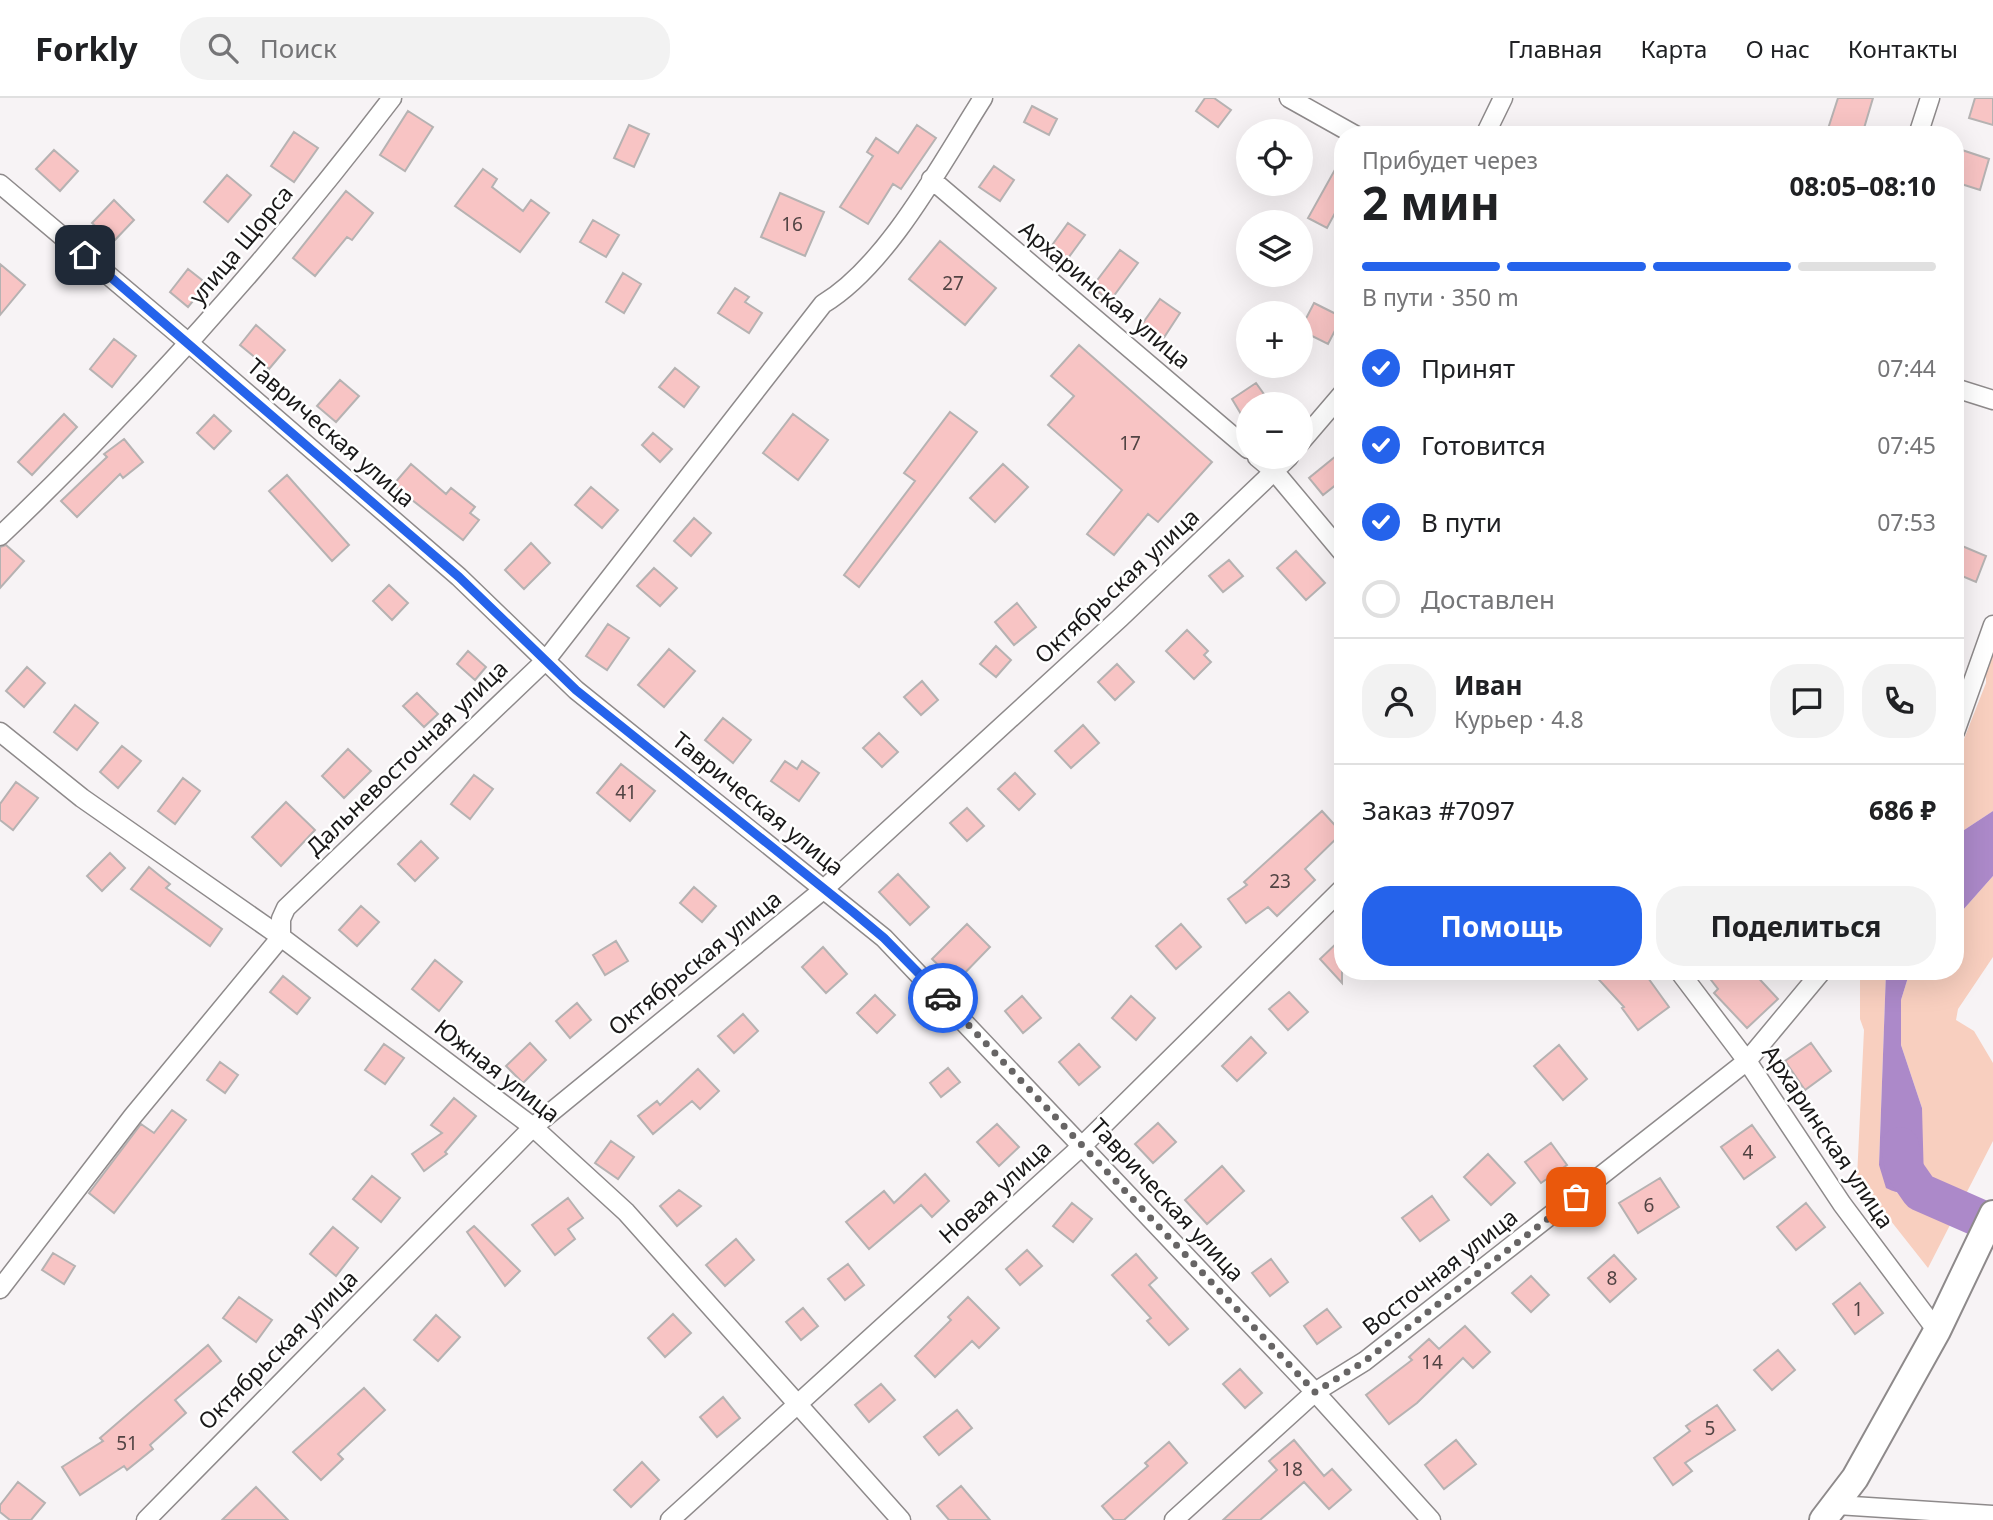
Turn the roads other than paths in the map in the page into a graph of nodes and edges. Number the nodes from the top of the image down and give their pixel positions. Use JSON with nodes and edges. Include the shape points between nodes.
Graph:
{"nodes":[{"id":1,"x":392,"y":98,"type":"edge"},
{"id":2,"x":984,"y":98,"type":"edge"},
{"id":3,"x":1289,"y":98,"type":"edge"},
{"id":4,"x":1503,"y":98,"type":"edge"},
{"id":5,"x":1930,"y":98,"type":"edge"},
{"id":6,"x":1339,"y":126,"type":"edge"},
{"id":7,"x":1489,"y":126,"type":"edge"},
{"id":8,"x":1922,"y":126,"type":"edge"},
{"id":9,"x":931,"y":179,"type":"junction"},
{"id":10,"x":0,"y":184,"type":"edge"},
{"id":11,"x":190,"y":344,"type":"junction"},
{"id":12,"x":1964,"y":391,"type":"edge"},
{"id":13,"x":1993,"y":400,"type":"edge"},
{"id":14,"x":1334,"y":403,"type":"edge"},
{"id":15,"x":1313,"y":428,"type":"edge"},
{"id":16,"x":1236,"y":439,"type":"edge"},
{"id":17,"x":1271,"y":469,"type":"edge"},
{"id":18,"x":1278,"y":469,"type":"edge"},
{"id":19,"x":1275,"y":472,"type":"junction"},
{"id":20,"x":0,"y":536,"type":"edge"},
{"id":21,"x":1334,"y":542,"type":"edge"},
{"id":22,"x":1993,"y":625,"type":"edge"},
{"id":23,"x":546,"y":660,"type":"junction"},
{"id":24,"x":1964,"y":707,"type":"edge"},
{"id":25,"x":0,"y":732,"type":"edge"},
{"id":26,"x":824,"y":889,"type":"junction"},
{"id":27,"x":1334,"y":897,"type":"edge"},
{"id":28,"x":281,"y":937,"type":"junction"},
{"id":29,"x":1686,"y":980,"type":"edge"},
{"id":30,"x":1814,"y":980,"type":"edge"},
{"id":31,"x":1747,"y":1060,"type":"junction"},
{"id":32,"x":533,"y":1127,"type":"junction"},
{"id":33,"x":1082,"y":1146,"type":"junction"},
{"id":34,"x":1993,"y":1214,"type":"edge"},
{"id":35,"x":0,"y":1289,"type":"edge"},
{"id":36,"x":1937,"y":1331,"type":"junction"},
{"id":37,"x":1315,"y":1392,"type":"junction"},
{"id":38,"x":798,"y":1404,"type":"junction"},
{"id":39,"x":1830,"y":1512,"type":"edge"},
{"id":40,"x":1993,"y":1515,"type":"edge"},
{"id":41,"x":146,"y":1520,"type":"edge"},
{"id":42,"x":670,"y":1520,"type":"edge"},
{"id":43,"x":901,"y":1520,"type":"edge"},
{"id":44,"x":1174,"y":1520,"type":"edge"},
{"id":45,"x":1431,"y":1520,"type":"edge"}],
"edges":[{"from":1,"to":11,"type":"street","name":"улица Щорса"},
{"from":2,"to":9,"type":"street","name":"Дальневосточная улица"},
{"from":3,"to":6,"type":"street"},
{"from":4,"to":7,"type":"street"},
{"from":5,"to":8,"type":"street"},
{"from":9,"to":16,"type":"street","name":"Архаринская улица"},
{"from":9,"to":23,"type":"street","name":"Дальневосточная улица","via":[[867,269],[823,304]]},
{"from":10,"to":11,"type":"street","name":"Таврическая улица"},
{"from":11,"to":20,"type":"street","name":"улица Щорса"},
{"from":11,"to":23,"type":"street","name":"Таврическая улица","via":[[459,577]]},
{"from":12,"to":13,"type":"street"},
{"from":14,"to":15,"type":"street"},
{"from":17,"to":19,"type":"street"},
{"from":18,"to":19,"type":"street","name":"Октябрьская улица"},
{"from":19,"to":21,"type":"street"},
{"from":19,"to":26,"type":"street","name":"Октябрьская улица"},
{"from":22,"to":24,"type":"street"},
{"from":23,"to":26,"type":"street","name":"Таврическая улица","via":[[576,690]]},
{"from":23,"to":28,"type":"street","name":"Дальневосточная улица","via":[[296,897],[281,919]]},
{"from":25,"to":28,"type":"street","name":"Южная улица","via":[[82,798]]},
{"from":26,"to":32,"type":"street","name":"Октябрьская улица"},
{"from":26,"to":33,"type":"street","name":"Таврическая улица","via":[[884,938]]},
{"from":27,"to":33,"type":"street","name":"Новая улица"},
{"from":28,"to":32,"type":"street","name":"Южная улица"},
{"from":28,"to":35,"type":"street","name":"Дальневосточная улица","via":[[133,1116]]},
{"from":29,"to":31,"type":"street","name":"Архаринская улица"},
{"from":30,"to":31,"type":"street","name":"Восточная улица"},
{"from":31,"to":36,"type":"street","name":"Архаринская улица","via":[[1842,1204]]},
{"from":31,"to":37,"type":"street","name":"Восточная улица","via":[[1365,1361]]},
{"from":32,"to":38,"type":"street","name":"Южная улица","via":[[626,1212]]},
{"from":32,"to":41,"type":"street","name":"Октябрьская улица"},
{"from":33,"to":37,"type":"street","name":"Таврическая улица"},
{"from":33,"to":38,"type":"street","name":"Новая улица"},
{"from":34,"to":36,"type":"main road"},
{"from":36,"to":39,"type":"main road","via":[[1855,1478]]},
{"from":37,"to":44,"type":"street","name":"Восточная улица"},
{"from":37,"to":45,"type":"street","name":"Таврическая улица"},
{"from":38,"to":42,"type":"street","name":"Новая улица"},
{"from":38,"to":43,"type":"street","name":"Южная улица"},
{"from":39,"to":40,"type":"street"}]}
